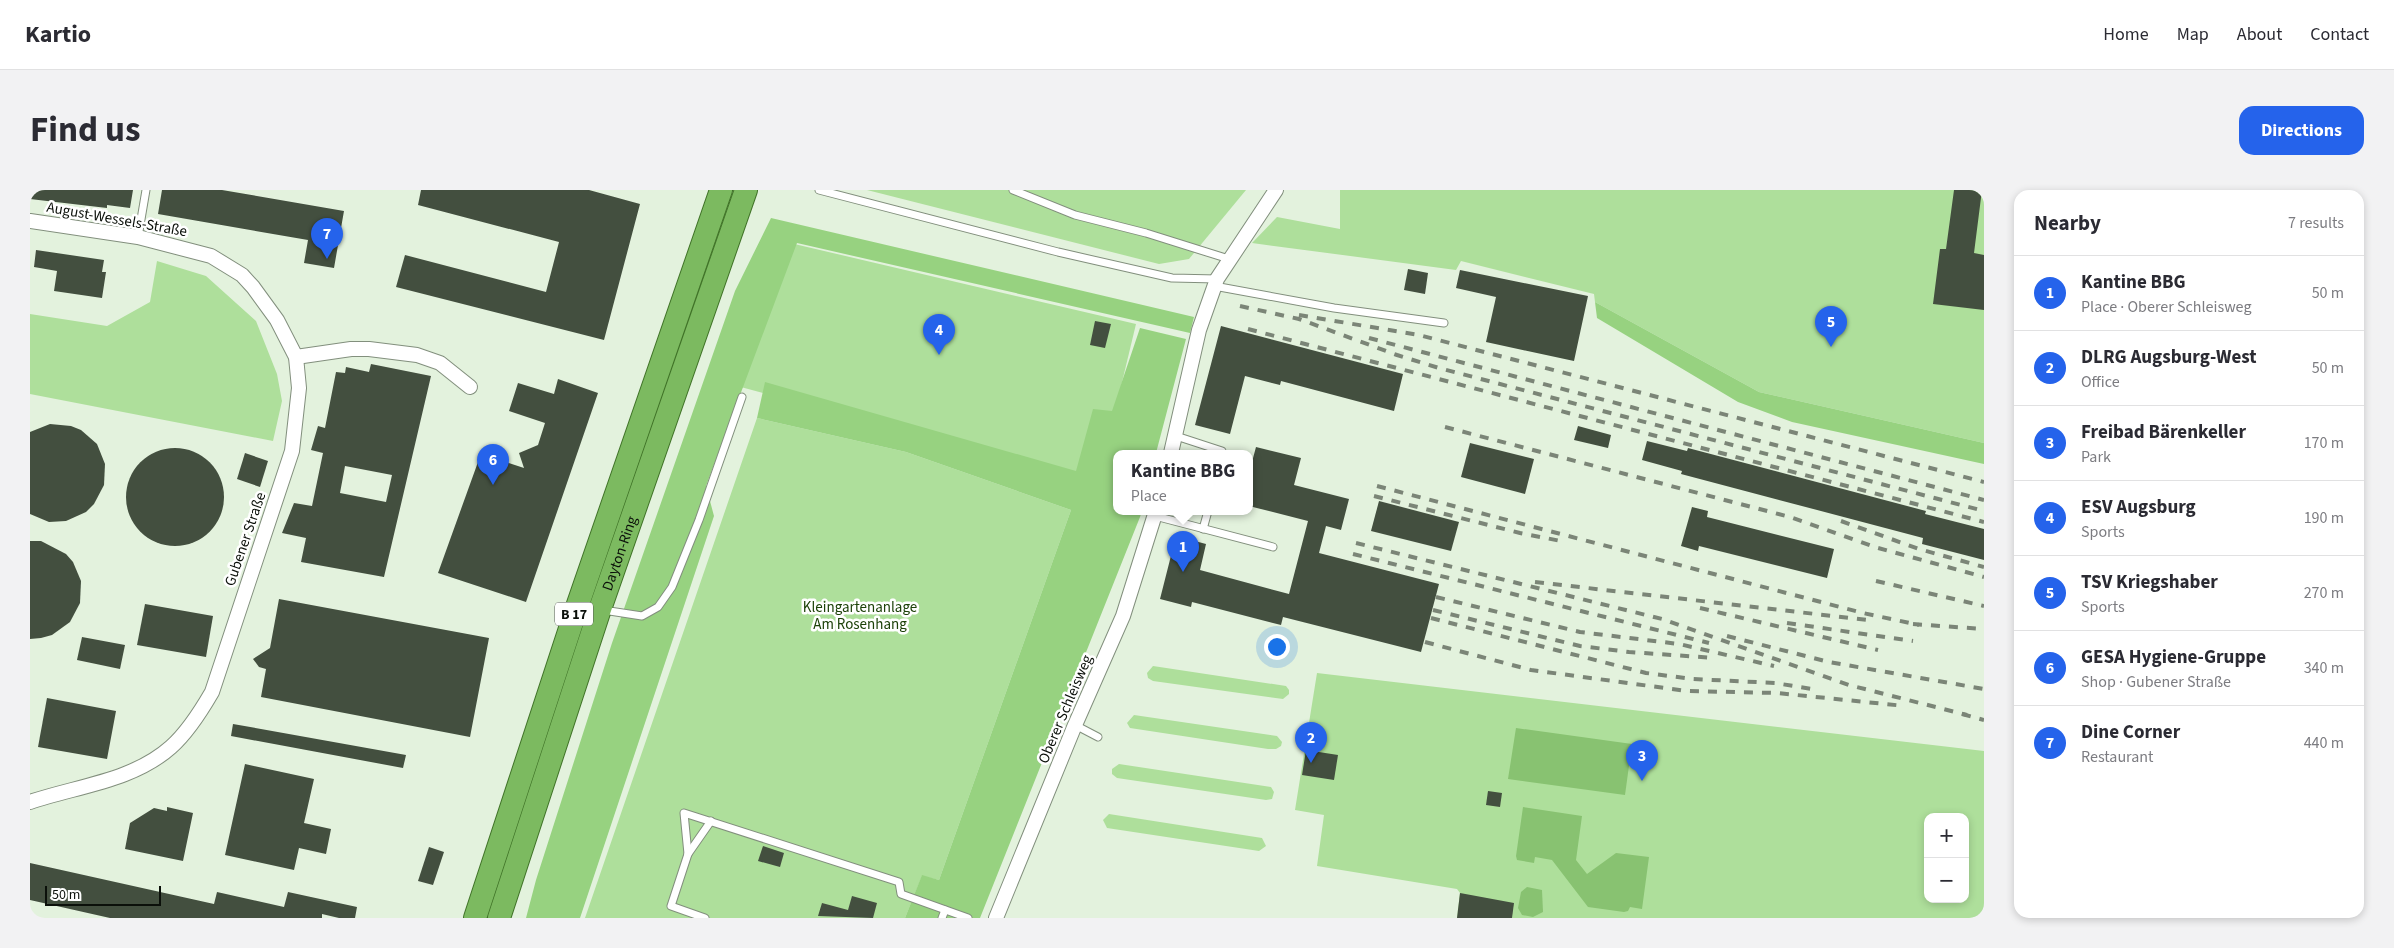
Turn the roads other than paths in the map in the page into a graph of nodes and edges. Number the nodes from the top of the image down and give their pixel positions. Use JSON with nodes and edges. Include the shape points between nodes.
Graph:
{"nodes":[{"id":1,"x":146,"y":190,"type":"edge"},
{"id":2,"x":819,"y":190,"type":"edge"},
{"id":3,"x":1013,"y":190,"type":"edge"},
{"id":4,"x":1276,"y":190,"type":"edge"},
{"id":5,"x":746,"y":195,"type":"edge"},
{"id":6,"x":717,"y":196,"type":"edge"},
{"id":7,"x":30,"y":221,"type":"edge"},
{"id":8,"x":138,"y":237,"type":"junction"},
{"id":9,"x":1229,"y":259,"type":"junction"},
{"id":10,"x":1215,"y":283,"type":"junction"},
{"id":11,"x":1444,"y":322,"type":"dead end"},
{"id":12,"x":296,"y":358,"type":"junction"},
{"id":13,"x":470,"y":387,"type":"dead end"},
{"id":14,"x":742,"y":397,"type":"dead end"},
{"id":15,"x":1176,"y":436,"type":"junction"},
{"id":16,"x":1173,"y":450,"type":"edge"},
{"id":17,"x":1219,"y":450,"type":"edge"},
{"id":18,"x":1156,"y":515,"type":"edge"},
{"id":19,"x":1159,"y":515,"type":"edge"},
{"id":20,"x":1207,"y":515,"type":"edge"},
{"id":21,"x":1203,"y":529,"type":"junction"},
{"id":22,"x":1273,"y":547,"type":"dead end"},
{"id":23,"x":600,"y":609,"type":"junction"},
{"id":24,"x":1075,"y":725,"type":"junction"},
{"id":25,"x":1098,"y":737,"type":"dead end"},
{"id":26,"x":30,"y":802,"type":"edge"},
{"id":27,"x":711,"y":821,"type":"junction"},
{"id":28,"x":688,"y":854,"type":"junction"},
{"id":29,"x":945,"y":910,"type":"junction"},
{"id":30,"x":475,"y":918,"type":"edge"},
{"id":31,"x":499,"y":918,"type":"edge"},
{"id":32,"x":704,"y":918,"type":"edge"},
{"id":33,"x":942,"y":918,"type":"edge"},
{"id":34,"x":968,"y":918,"type":"edge"},
{"id":35,"x":996,"y":918,"type":"edge"}],
"edges":[{"from":1,"to":8,"type":"lane"},
{"from":2,"to":10,"type":"lane","via":[[1058,252],[1172,278]]},
{"from":3,"to":9,"type":"lane","via":[[1075,215]]},
{"from":4,"to":9,"type":"street"},
{"from":5,"to":23,"type":"highway","name":"Dayton-Ring","number":"B 17"},
{"from":6,"to":30,"type":"highway","name":"Dayton-Ring","number":"B 17"},
{"from":7,"to":8,"type":"street","name":"August-Wessels-Straße"},
{"from":8,"to":12,"type":"street","name":"August-Wessels-Straße","via":[[211,256],[242,275],[268,305]]},
{"from":9,"to":10,"type":"street"},
{"from":10,"to":11,"type":"lane","via":[[1334,308]]},
{"from":10,"to":15,"type":"street","via":[[1200,330]]},
{"from":12,"to":13,"type":"street","via":[[351,349],[417,355],[440,363]]},
{"from":12,"to":26,"type":"street","name":"Gubener Straße","via":[[299,388],[292,451],[208,700],[172,747],[144,766]]},
{"from":14,"to":23,"type":"lane","via":[[672,587],[658,607],[642,616]]},
{"from":15,"to":16,"type":"street"},
{"from":15,"to":17,"type":"lane"},
{"from":18,"to":24,"type":"street","name":"Oberer Schleisweg","via":[[1123,616]]},
{"from":19,"to":21,"type":"lane"},
{"from":20,"to":21,"type":"lane"},
{"from":21,"to":22,"type":"lane"},
{"from":23,"to":31,"type":"highway","name":"Dayton-Ring","number":"B 17"},
{"from":24,"to":25,"type":"lane"},
{"from":24,"to":35,"type":"street","name":"Oberer Schleisweg"},
{"from":27,"to":28,"type":"lane"},
{"from":27,"to":28,"type":"lane","via":[[684,814]]},
{"from":27,"to":29,"type":"lane","via":[[899,882],[901,894]]},
{"from":28,"to":32,"type":"lane","via":[[671,906]]},
{"from":29,"to":33,"type":"lane"},
{"from":29,"to":34,"type":"lane"}]}
